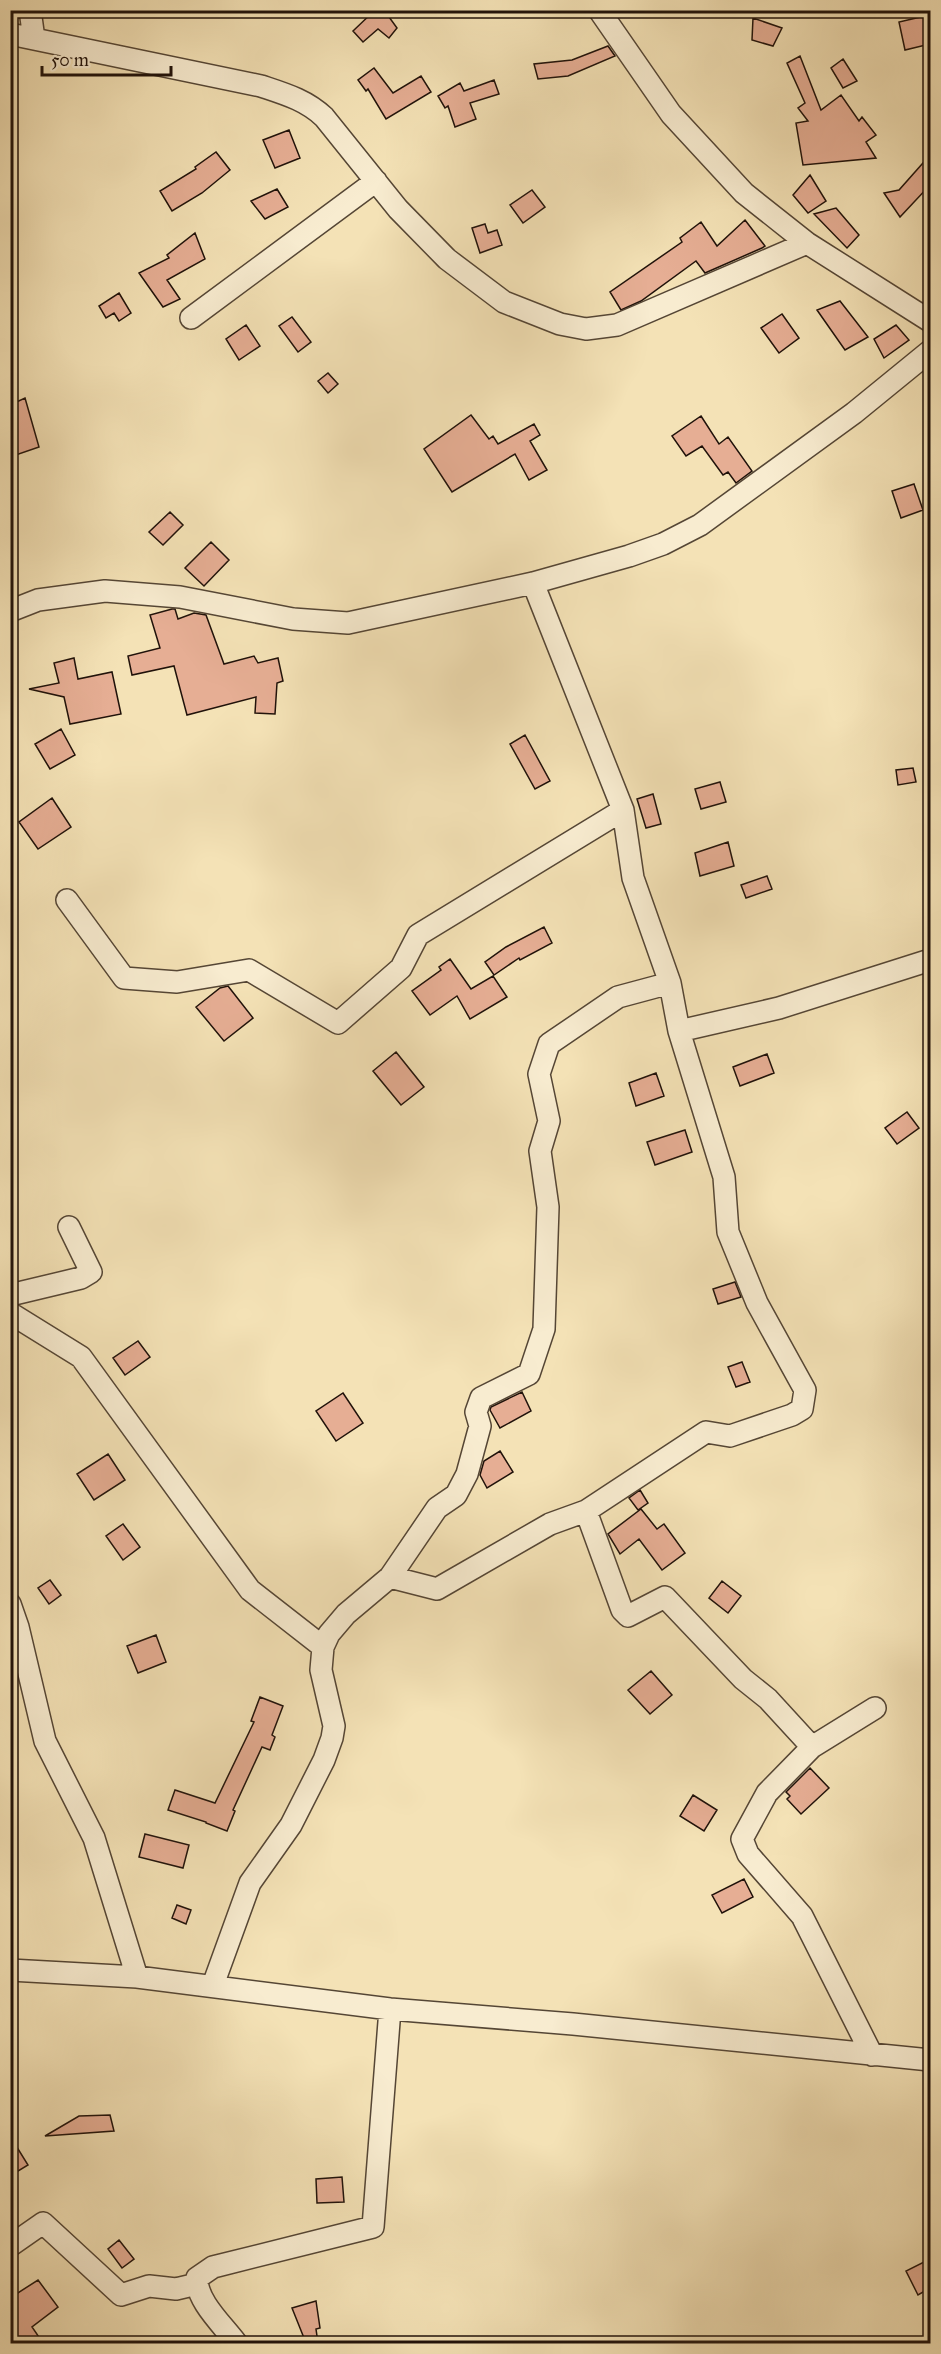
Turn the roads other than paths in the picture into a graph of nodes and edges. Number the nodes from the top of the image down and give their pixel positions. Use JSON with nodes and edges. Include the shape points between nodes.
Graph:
{"nodes":[{"id":1,"x":30,"y":10,"type":"edge"},
{"id":2,"x":599,"y":10,"type":"edge"},
{"id":3,"x":10,"y":34,"type":"edge"},
{"id":4,"x":34,"y":39,"type":"junction"},
{"id":5,"x":376,"y":181,"type":"junction"},
{"id":6,"x":807,"y":243,"type":"junction"},
{"id":7,"x":191,"y":318,"type":"dead end"},
{"id":8,"x":930,"y":321,"type":"edge"},
{"id":9,"x":930,"y":351,"type":"edge"},
{"id":10,"x":533,"y":583,"type":"junction"},
{"id":11,"x":10,"y":611,"type":"edge"},
{"id":12,"x":624,"y":810,"type":"junction"},
{"id":13,"x":67,"y":900,"type":"dead end"},
{"id":14,"x":930,"y":960,"type":"edge"},
{"id":15,"x":670,"y":983,"type":"junction"},
{"id":16,"x":679,"y":1031,"type":"junction"},
{"id":17,"x":69,"y":1227,"type":"dead end"},
{"id":18,"x":10,"y":1295,"type":"edge"},
{"id":19,"x":10,"y":1312,"type":"edge"},
{"id":20,"x":586,"y":1511,"type":"junction"},
{"id":21,"x":390,"y":1577,"type":"junction"},
{"id":22,"x":10,"y":1604,"type":"edge"},
{"id":23,"x":323,"y":1647,"type":"junction"},
{"id":24,"x":875,"y":1708,"type":"dead end"},
{"id":25,"x":812,"y":1747,"type":"junction"},
{"id":26,"x":10,"y":1970,"type":"edge"},
{"id":27,"x":137,"y":1977,"type":"junction"},
{"id":28,"x":213,"y":1985,"type":"junction"},
{"id":29,"x":390,"y":2009,"type":"junction"},
{"id":30,"x":872,"y":2055,"type":"junction"},
{"id":31,"x":930,"y":2060,"type":"edge"},
{"id":32,"x":10,"y":2246,"type":"edge"},
{"id":33,"x":197,"y":2284,"type":"junction"},
{"id":34,"x":237,"y":2343,"type":"edge"}],
"edges":[{"from":1,"to":4,"type":"street"},
{"from":2,"to":6,"type":"street","via":[[671,114],[744,193]]},
{"from":3,"to":4,"type":"street"},
{"from":4,"to":5,"type":"street","via":[[261,86],[299,99],[324,117]]},
{"from":5,"to":6,"type":"street","via":[[447,259],[504,302],[560,324],[586,329],[617,325]]},
{"from":5,"to":7,"type":"street"},
{"from":6,"to":8,"type":"street"},
{"from":9,"to":10,"type":"street","via":[[854,413],[700,525],[629,556]]},
{"from":10,"to":11,"type":"street","via":[[348,623],[293,619],[180,597],[105,591],[38,600]]},
{"from":10,"to":12,"type":"street"},
{"from":12,"to":13,"type":"street","via":[[418,935],[401,968],[338,1023],[249,970],[177,982],[124,978]]},
{"from":12,"to":15,"type":"street","via":[[633,878]]},
{"from":14,"to":16,"type":"street","via":[[779,1008]]},
{"from":15,"to":16,"type":"street"},
{"from":15,"to":21,"type":"street","via":[[618,997],[549,1044],[539,1074],[549,1120],[540,1151],[548,1207],[544,1329],[529,1374],[481,1398],[476,1412],[480,1426],[467,1474],[456,1495],[437,1508]]},
{"from":16,"to":20,"type":"street","via":[[724,1177],[728,1232],[757,1303],[805,1390],[802,1409],[730,1437],[706,1432]]},
{"from":17,"to":18,"type":"street","via":[[91,1272],[81,1278]]},
{"from":19,"to":23,"type":"street","via":[[81,1357],[250,1590]]},
{"from":20,"to":21,"type":"street","via":[[550,1524],[437,1589]]},
{"from":20,"to":25,"type":"street","via":[[622,1610],[628,1616],[665,1597]]},
{"from":21,"to":23,"type":"street","via":[[346,1614]]},
{"from":22,"to":27,"type":"street","via":[[45,1741],[94,1838]]},
{"from":23,"to":28,"type":"street","via":[[321,1670],[334,1726],[332,1738],[291,1825],[250,1883]]},
{"from":24,"to":25,"type":"street"},
{"from":25,"to":30,"type":"street","via":[[767,1793],[742,1839],[748,1854],[802,1916]]},
{"from":26,"to":27,"type":"street"},
{"from":27,"to":28,"type":"street"},
{"from":28,"to":29,"type":"street"},
{"from":29,"to":30,"type":"street"},
{"from":29,"to":33,"type":"street","via":[[373,2227],[213,2267],[197,2278]]},
{"from":30,"to":31,"type":"street"},
{"from":32,"to":33,"type":"street","via":[[43,2223],[120,2295],[148,2286],[176,2289]]},
{"from":33,"to":34,"type":"street","via":[[206,2304]]}]}
